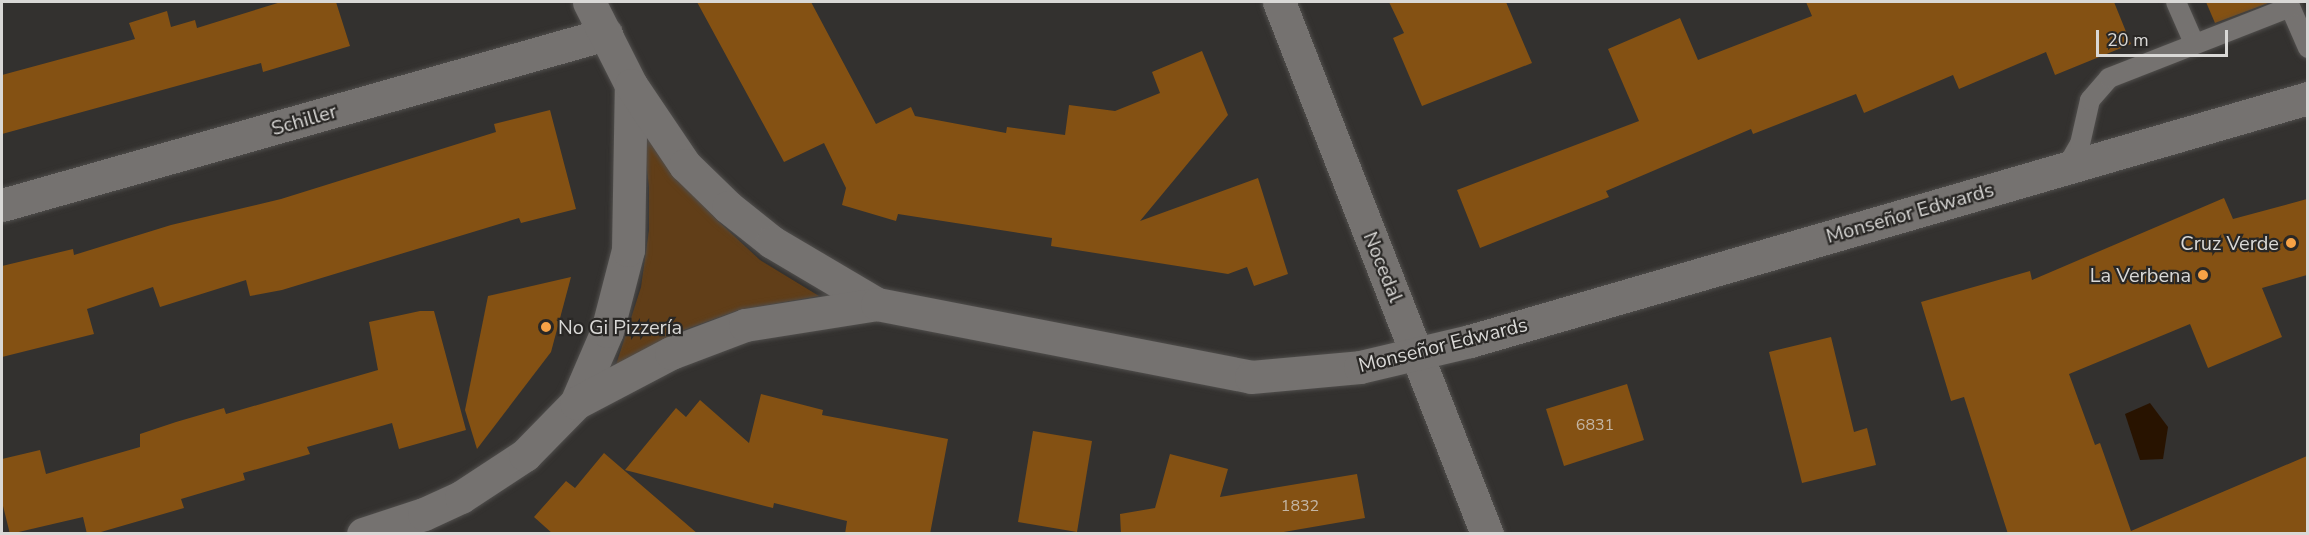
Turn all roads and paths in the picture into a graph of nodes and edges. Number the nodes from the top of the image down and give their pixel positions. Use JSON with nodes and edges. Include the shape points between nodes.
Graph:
{"nodes":[{"id":1,"x":589,"y":2,"type":"edge"},
{"id":2,"x":1279,"y":2,"type":"edge"},
{"id":3,"x":2176,"y":2,"type":"edge"},
{"id":4,"x":2289,"y":4,"type":"edge"},
{"id":5,"x":606,"y":34,"type":"junction"},
{"id":6,"x":2194,"y":43,"type":"junction"},
{"id":7,"x":2307,"y":48,"type":"edge"},
{"id":8,"x":631,"y":86,"type":"junction"},
{"id":9,"x":2307,"y":98,"type":"edge"},
{"id":10,"x":2066,"y":168,"type":"junction"},
{"id":11,"x":2,"y":205,"type":"edge"},
{"id":12,"x":877,"y":304,"type":"junction"},
{"id":13,"x":1418,"y":356,"type":"junction"},
{"id":14,"x":576,"y":403,"type":"junction"},
{"id":15,"x":363,"y":534,"type":"edge"},
{"id":16,"x":1486,"y":534,"type":"edge"}],
"edges":[{"from":1,"to":5,"type":"street"},
{"from":2,"to":13,"type":"street","name":"Nocedal"},
{"from":3,"to":6,"type":"lane"},
{"from":4,"to":6,"type":"lane"},
{"from":4,"to":7,"type":"lane"},
{"from":5,"to":8,"type":"street"},
{"from":5,"to":11,"type":"street","name":"Schiller"},
{"from":6,"to":10,"type":"lane","via":[[2109,78],[2090,100],[2080,144]]},
{"from":8,"to":12,"type":"street","via":[[685,165],[728,207],[772,242]]},
{"from":8,"to":14,"type":"street","via":[[628,250],[607,331]]},
{"from":9,"to":10,"type":"street","name":"Monseñor Edwards"},
{"from":10,"to":13,"type":"street","name":"Monseñor Edwards"},
{"from":12,"to":13,"type":"street","name":"Monseñor Edwards","via":[[1251,377],[1307,375]]},
{"from":12,"to":14,"type":"street","name":"Monseñor Edwards","via":[[745,325],[671,353]]},
{"from":13,"to":16,"type":"street","name":"Nocedal"},
{"from":14,"to":15,"type":"street","name":"Monseñor Edwards","via":[[552,431],[496,477],[424,514]]}]}
